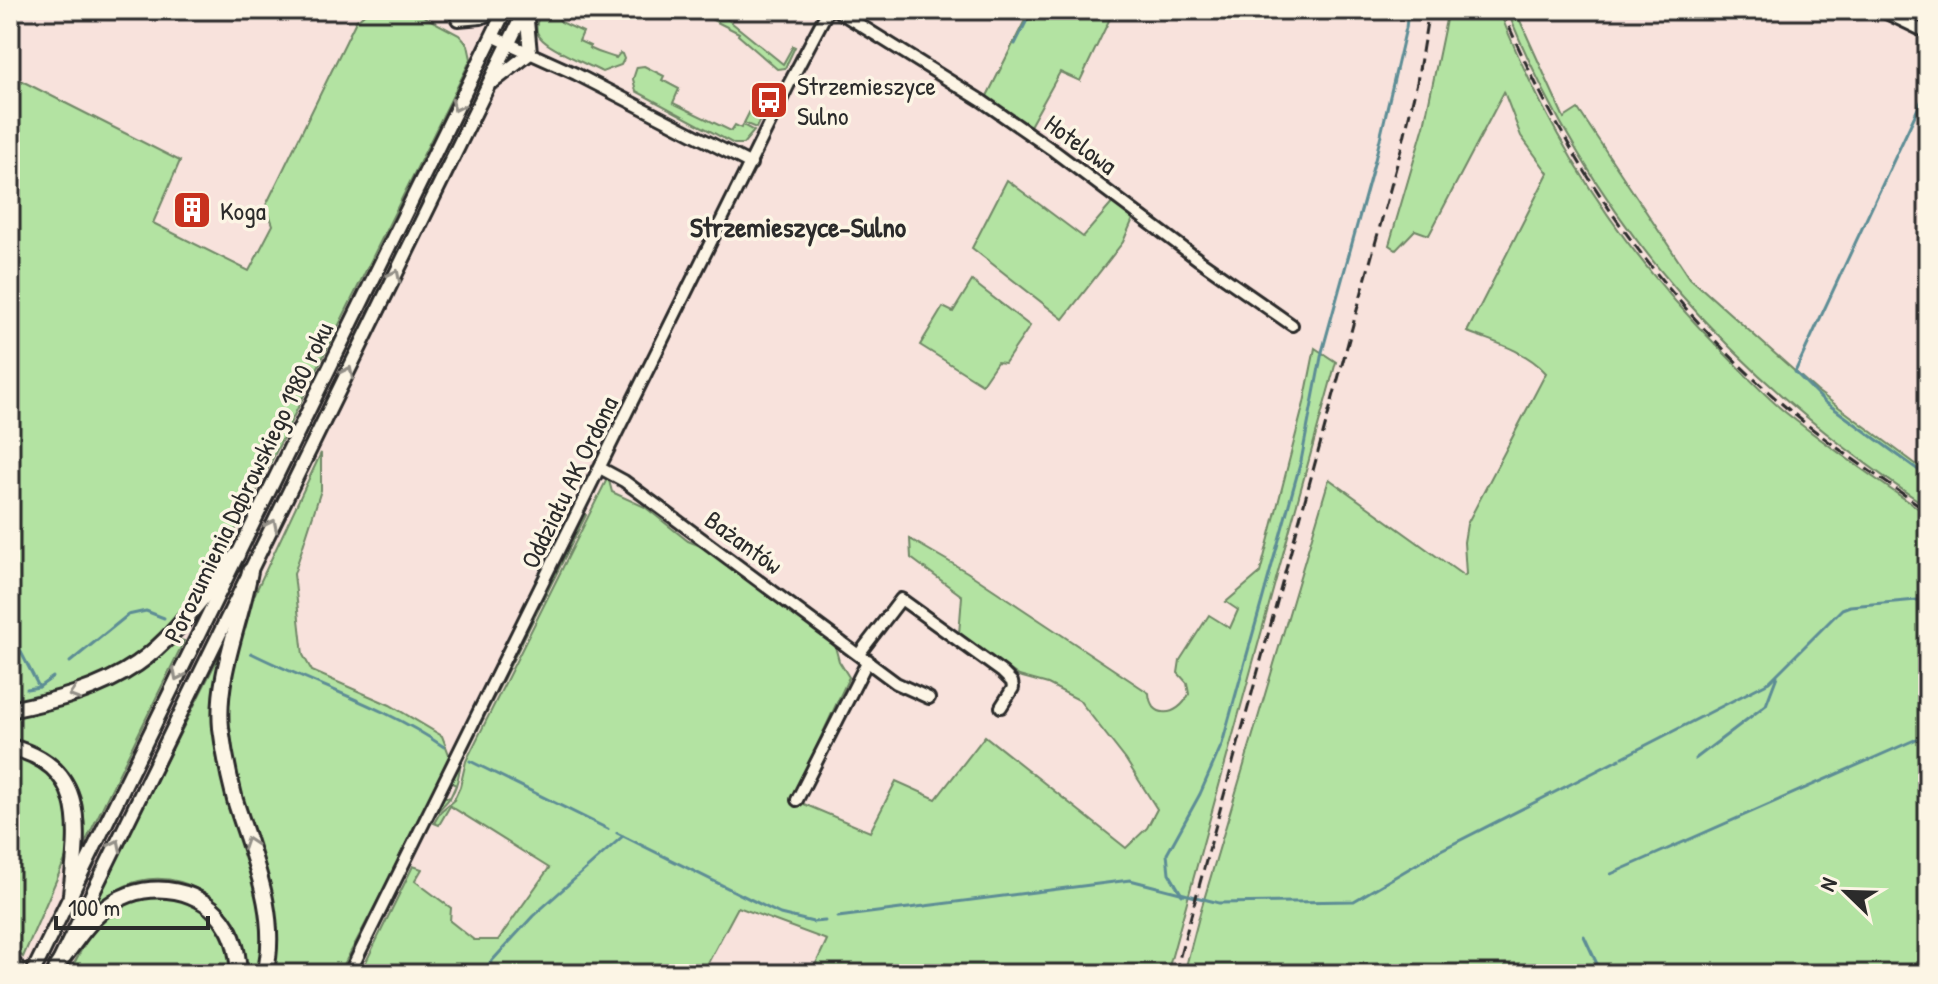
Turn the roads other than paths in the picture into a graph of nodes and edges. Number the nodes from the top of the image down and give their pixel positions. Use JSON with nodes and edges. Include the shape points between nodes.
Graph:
{"nodes":[{"id":1,"x":495,"y":10,"type":"edge"},
{"id":2,"x":505,"y":10,"type":"edge"},
{"id":3,"x":526,"y":10,"type":"edge"},
{"id":4,"x":828,"y":10,"type":"edge"},
{"id":5,"x":836,"y":10,"type":"edge"},
{"id":6,"x":1880,"y":10,"type":"edge"},
{"id":7,"x":458,"y":19,"type":"dead end"},
{"id":8,"x":1928,"y":33,"type":"edge"},
{"id":9,"x":492,"y":36,"type":"junction"},
{"id":10,"x":509,"y":44,"type":"junction"},
{"id":11,"x":530,"y":53,"type":"junction"},
{"id":12,"x":489,"y":85,"type":"junction"},
{"id":13,"x":751,"y":164,"type":"junction"},
{"id":14,"x":1292,"y":325,"type":"dead end"},
{"id":15,"x":600,"y":468,"type":"junction"},
{"id":16,"x":237,"y":555,"type":"junction"},
{"id":17,"x":250,"y":571,"type":"junction"},
{"id":18,"x":864,"y":657,"type":"junction"},
{"id":19,"x":929,"y":698,"type":"dead end"},
{"id":20,"x":1001,"y":707,"type":"dead end"},
{"id":21,"x":10,"y":710,"type":"edge"},
{"id":22,"x":10,"y":747,"type":"edge"},
{"id":23,"x":797,"y":800,"type":"dead end"},
{"id":24,"x":71,"y":895,"type":"junction"},
{"id":25,"x":10,"y":962,"type":"edge"},
{"id":26,"x":55,"y":970,"type":"edge"},
{"id":27,"x":24,"y":974,"type":"edge"},
{"id":28,"x":32,"y":974,"type":"edge"},
{"id":29,"x":239,"y":974,"type":"edge"},
{"id":30,"x":265,"y":974,"type":"edge"},
{"id":31,"x":349,"y":974,"type":"edge"}],
"edges":[{"from":1,"to":7,"type":"main road"},
{"from":2,"to":9,"type":"main road","name":"Porozumienia Dąbrowskiego 1980 roku"},
{"from":3,"to":10,"type":"main road","name":"Porozumienia Dąbrowskiego 1980 roku"},
{"from":3,"to":11,"type":"main road"},
{"from":4,"to":13,"type":"street","name":"Oddziału AK Ordona"},
{"from":5,"to":14,"type":"street","name":"Hotelowa","via":[[982,101]]},
{"from":6,"to":8,"type":"street"},
{"from":9,"to":10,"type":"street"},
{"from":9,"to":16,"type":"main road","name":"Porozumienia Dąbrowskiego 1980 roku","one_way":true},
{"from":10,"to":11,"type":"street"},
{"from":10,"to":12,"type":"main road","name":"Porozumienia Dąbrowskiego 1980 roku"},
{"from":11,"to":12,"type":"main road"},
{"from":11,"to":13,"type":"street"},
{"from":17,"to":12,"type":"main road","name":"Porozumienia Dąbrowskiego 1980 roku","one_way":true},
{"from":13,"to":15,"type":"street","name":"Oddziału AK Ordona"},
{"from":15,"to":18,"type":"street","name":"Bażantów"},
{"from":15,"to":31,"type":"street","name":"Oddziału AK Ordona"},
{"from":16,"to":21,"type":"highway","one_way":true,"via":[[140,662],[96,686]]},
{"from":16,"to":24,"type":"main road","name":"Porozumienia Dąbrowskiego 1980 roku","one_way":true},
{"from":26,"to":17,"type":"main road","name":"Porozumienia Dąbrowskiego 1980 roku","one_way":true},
{"from":30,"to":17,"type":"highway","one_way":true,"via":[[267,916],[229,776],[220,714]]},
{"from":18,"to":19,"type":"street","name":"Bażantów","via":[[896,683]]},
{"from":18,"to":20,"type":"street","via":[[901,599],[1012,682]]},
{"from":18,"to":23,"type":"street"},
{"from":22,"to":24,"type":"highway","via":[[50,766],[73,800],[77,832]]},
{"from":24,"to":28,"type":"main road","name":"Porozumienia Dąbrowskiego 1980 roku"},
{"from":25,"to":27,"type":"highway"},
{"from":26,"to":29,"type":"highway","via":[[100,912],[135,892],[164,889],[186,894],[219,915],[234,941]]}]}
